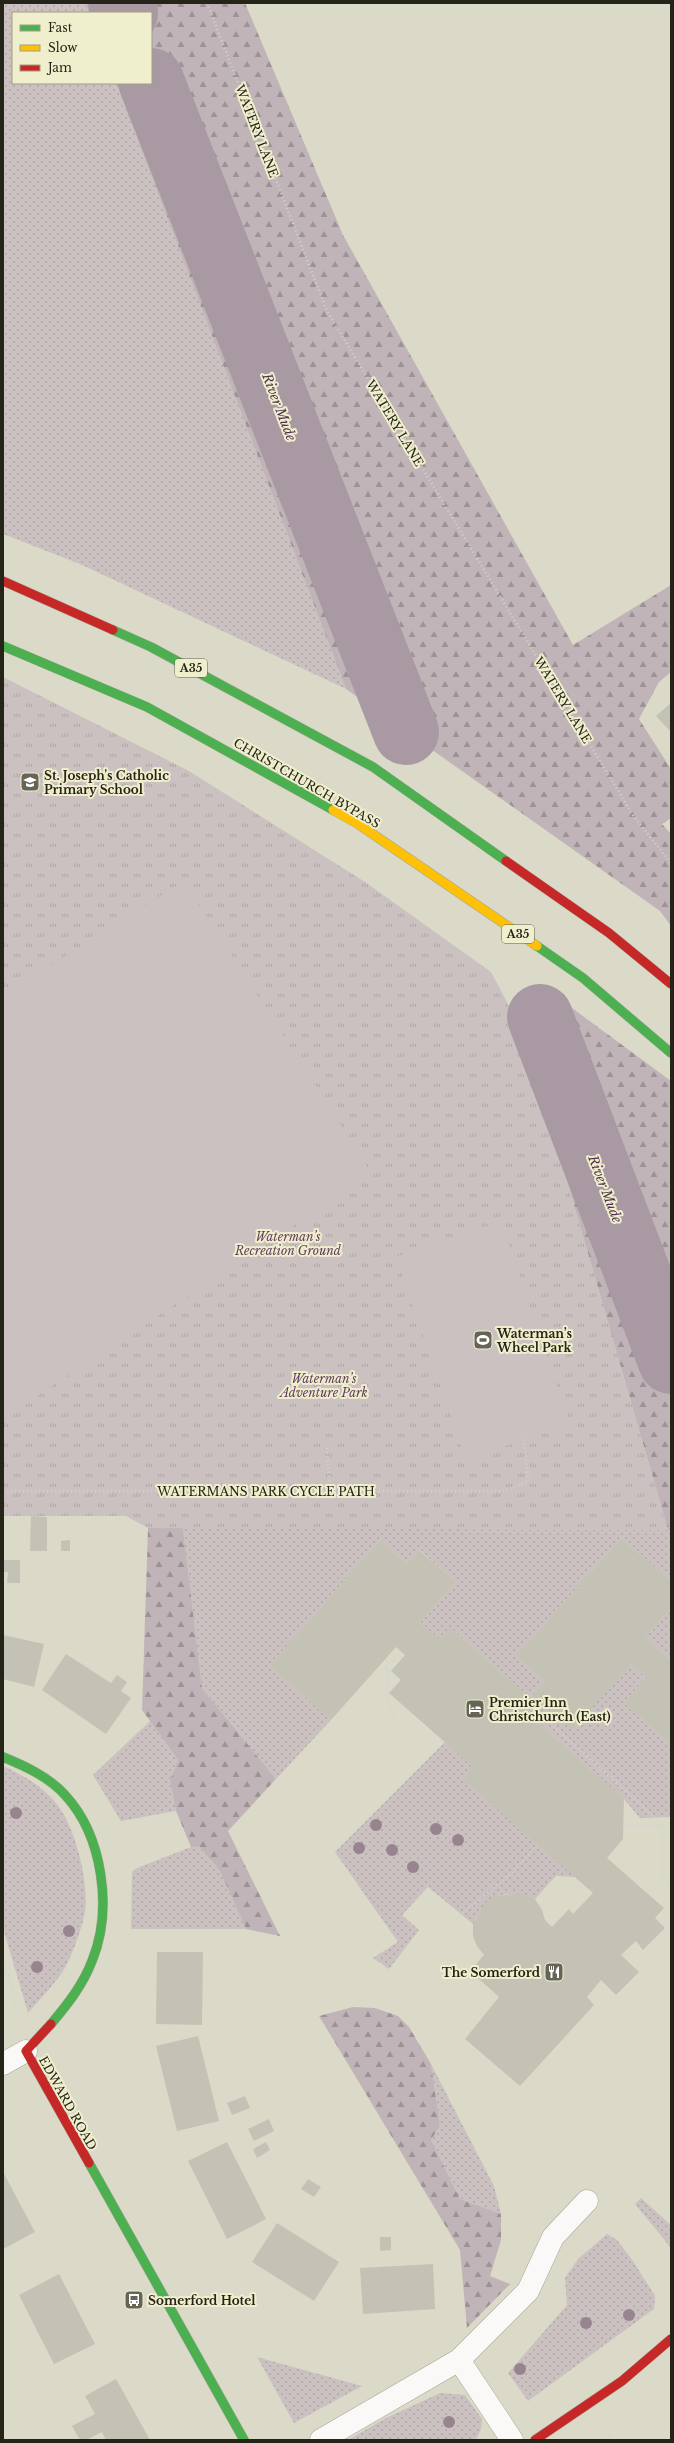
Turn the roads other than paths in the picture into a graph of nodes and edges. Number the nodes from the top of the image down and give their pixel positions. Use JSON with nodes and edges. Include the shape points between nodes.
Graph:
{"nodes":[{"id":1,"x":3,"y":581,"type":"edge"},
{"id":2,"x":3,"y":646,"type":"edge"},
{"id":3,"x":671,"y":984,"type":"edge"},
{"id":4,"x":671,"y":1053,"type":"edge"},
{"id":5,"x":3,"y":1757,"type":"edge"},
{"id":6,"x":27,"y":2050,"type":"junction"},
{"id":7,"x":3,"y":2064,"type":"edge"},
{"id":8,"x":587,"y":2201,"type":"dead end"},
{"id":9,"x":671,"y":2339,"type":"edge"},
{"id":10,"x":459,"y":2360,"type":"junction"},
{"id":11,"x":244,"y":2440,"type":"edge"},
{"id":12,"x":321,"y":2440,"type":"edge"},
{"id":13,"x":512,"y":2440,"type":"edge"},
{"id":14,"x":535,"y":2440,"type":"edge"}],
"edges":[{"from":1,"to":3,"type":"main road","number":"A35","via":[[151,647],[373,767],[609,933]]},
{"from":2,"to":4,"type":"main road","name":"CHRISTCHURCH BYPASS","number":"A35","via":[[147,706],[358,824],[583,978]]},
{"from":5,"to":6,"type":"main road","name":"EDWARD ROAD","via":[[48,1781],[65,1796],[81,1818],[92,1840],[100,1874],[100,1931],[84,1980]]},
{"from":6,"to":7,"type":"street"},
{"from":6,"to":11,"type":"main road","name":"EDWARD ROAD"},
{"from":8,"to":10,"type":"street","via":[[552,2237],[528,2291]]},
{"from":9,"to":14,"type":"main road","via":[[622,2380]]},
{"from":10,"to":12,"type":"street"},
{"from":10,"to":13,"type":"street"}]}
